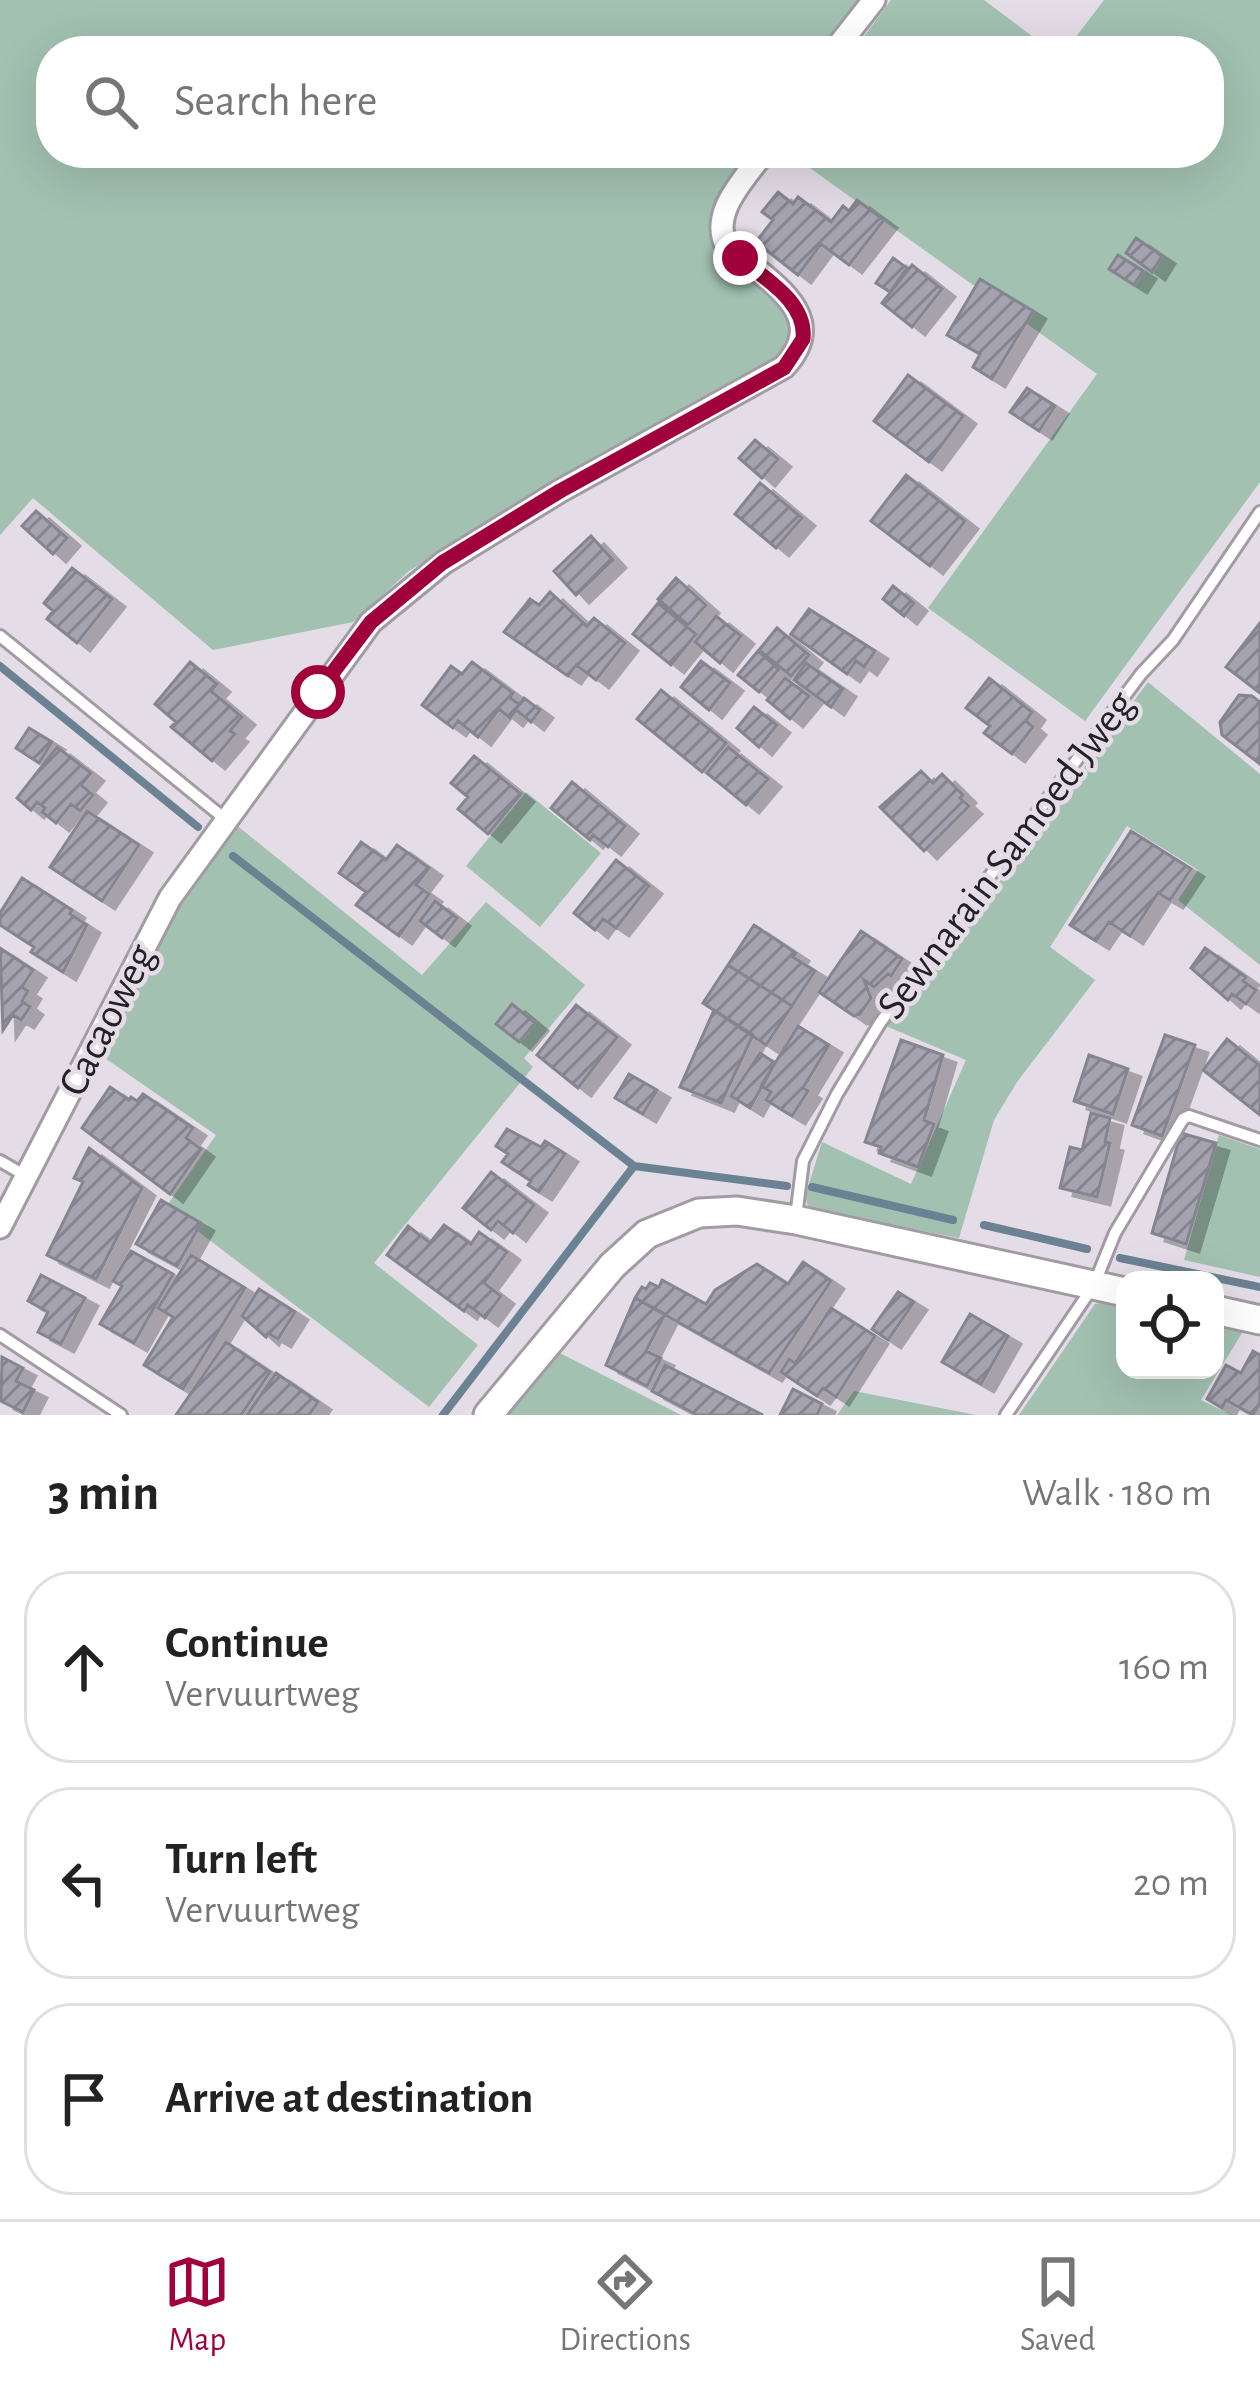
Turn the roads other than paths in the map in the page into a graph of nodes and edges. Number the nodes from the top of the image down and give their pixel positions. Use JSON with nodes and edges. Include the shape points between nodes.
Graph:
{"nodes":[{"id":1,"x":874,"y":0,"type":"edge"},
{"id":2,"x":846,"y":36,"type":"edge"},
{"id":3,"x":753,"y":168,"type":"edge"},
{"id":4,"x":1260,"y":512,"type":"edge"},
{"id":5,"x":0,"y":636,"type":"edge"},
{"id":6,"x":225,"y":819,"type":"junction"},
{"id":7,"x":1260,"y":1140,"type":"edge"},
{"id":8,"x":0,"y":1161,"type":"edge"},
{"id":9,"x":26,"y":1176,"type":"junction"},
{"id":10,"x":796,"y":1220,"type":"junction"},
{"id":11,"x":0,"y":1227,"type":"edge"},
{"id":12,"x":1094,"y":1286,"type":"junction"},
{"id":13,"x":1116,"y":1290,"type":"edge"},
{"id":14,"x":1224,"y":1312,"type":"edge"},
{"id":15,"x":1260,"y":1320,"type":"edge"},
{"id":16,"x":0,"y":1335,"type":"edge"},
{"id":17,"x":121,"y":1415,"type":"edge"},
{"id":18,"x":488,"y":1415,"type":"edge"},
{"id":19,"x":1006,"y":1415,"type":"edge"}],
"edges":[{"from":1,"to":2,"type":"street"},
{"from":3,"to":6,"type":"street","name":"Cacaoweg","via":[[724,212],[721,236],[799,313],[803,339],[784,368],[560,491],[409,588],[371,622]]},
{"from":4,"to":10,"type":"lane","name":"Sewnarain Samoed Jweg","via":[[1173,640],[880,1023],[803,1161]]},
{"from":5,"to":6,"type":"lane"},
{"from":6,"to":9,"type":"street","name":"Cacaoweg","via":[[170,898]]},
{"from":7,"to":12,"type":"lane","via":[[1184,1119],[1114,1233]]},
{"from":8,"to":9,"type":"lane"},
{"from":9,"to":11,"type":"street","name":"Cacaoweg"},
{"from":10,"to":12,"type":"street"},
{"from":10,"to":18,"type":"street","via":[[699,1213],[647,1234]]},
{"from":12,"to":13,"type":"street"},
{"from":12,"to":19,"type":"lane"},
{"from":14,"to":15,"type":"street"},
{"from":16,"to":17,"type":"lane"}]}
